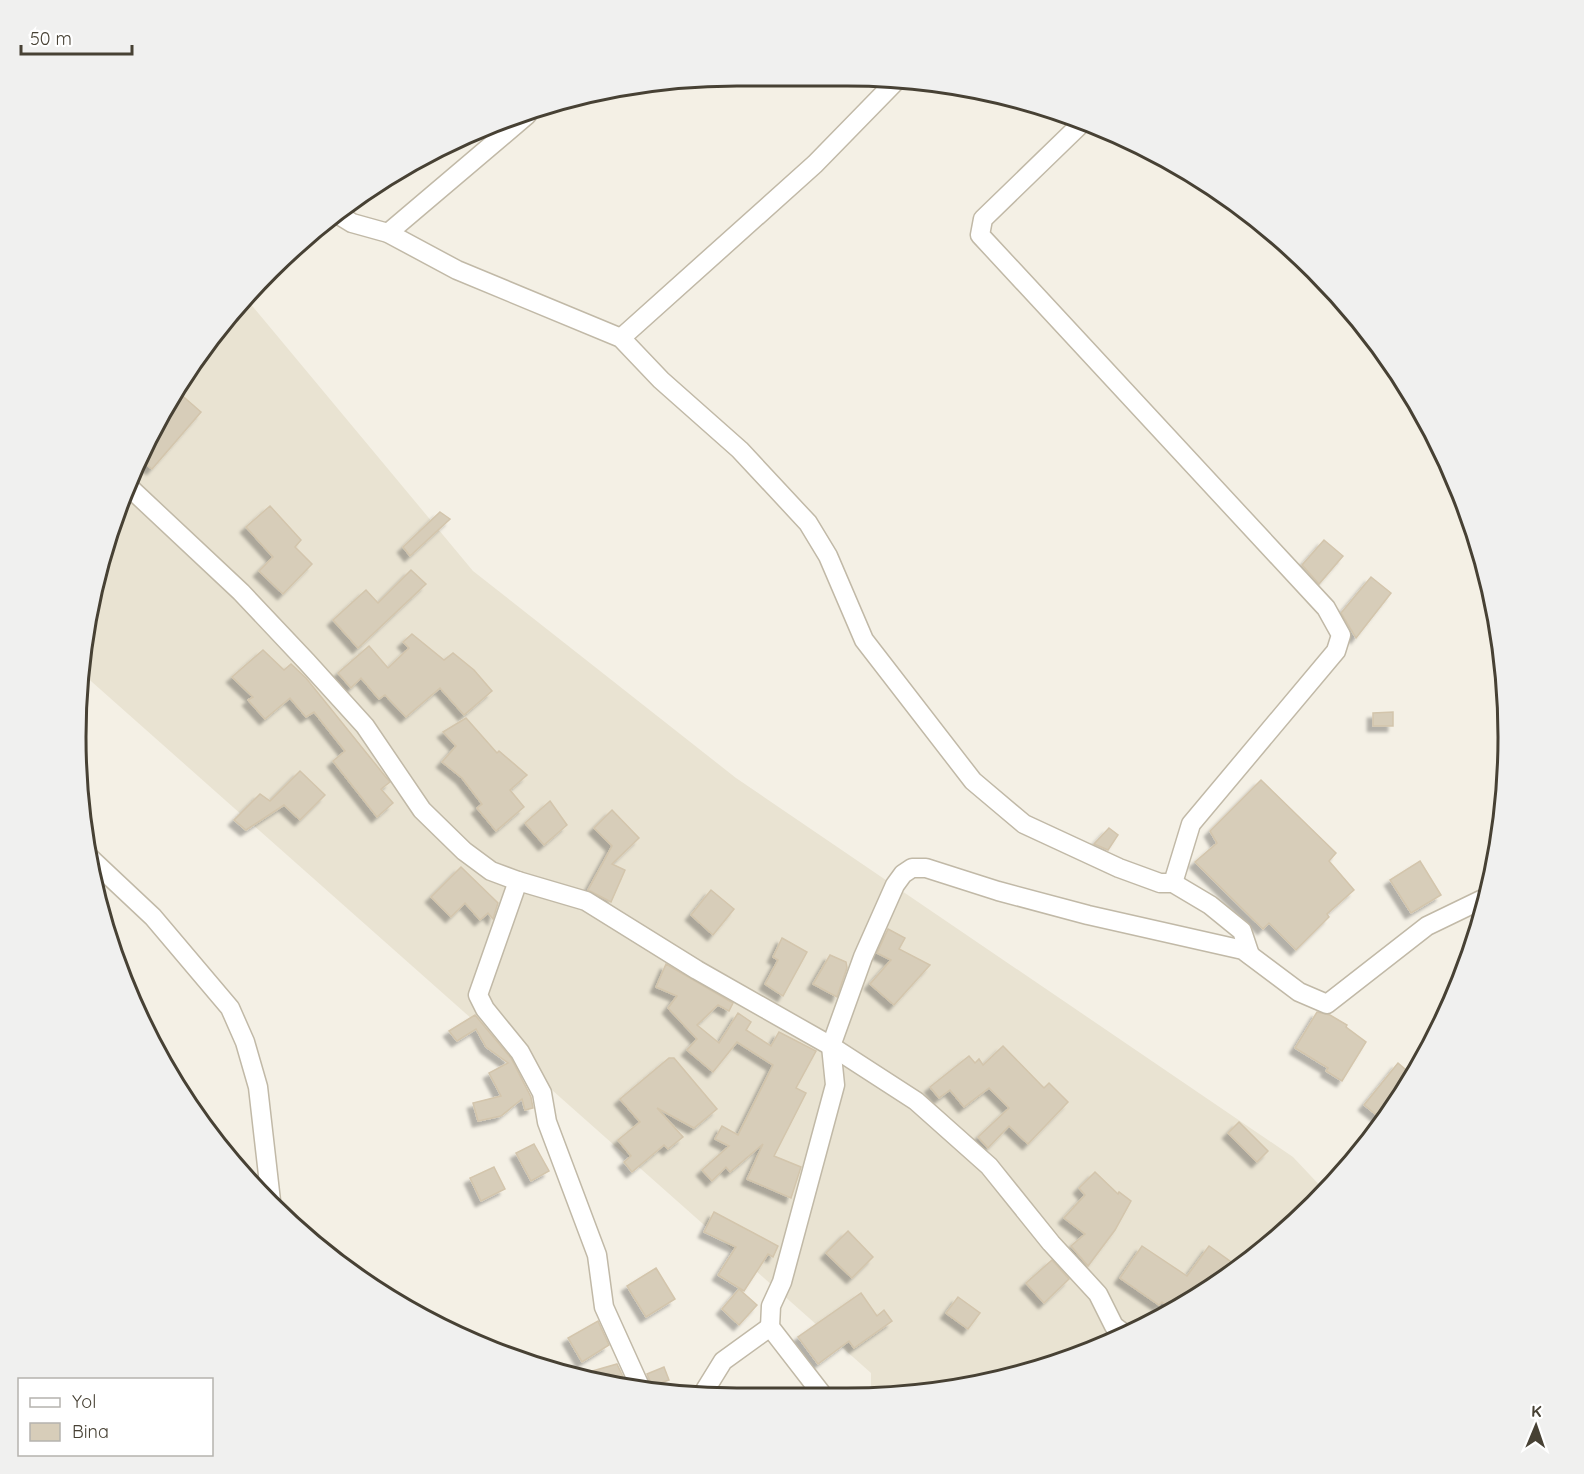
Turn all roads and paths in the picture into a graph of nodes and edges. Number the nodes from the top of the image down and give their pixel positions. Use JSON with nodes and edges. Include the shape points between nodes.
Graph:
{"nodes":[{"id":1,"x":889,"y":87,"type":"edge"},
{"id":2,"x":516,"y":125,"type":"edge"},
{"id":3,"x":1077,"y":128,"type":"edge"},
{"id":4,"x":343,"y":218,"type":"edge"},
{"id":5,"x":388,"y":233,"type":"junction"},
{"id":6,"x":621,"y":338,"type":"junction"},
{"id":7,"x":134,"y":491,"type":"edge"},
{"id":8,"x":98,"y":866,"type":"edge"},
{"id":9,"x":518,"y":881,"type":"junction"},
{"id":10,"x":1173,"y":883,"type":"junction"},
{"id":11,"x":1477,"y":902,"type":"edge"},
{"id":12,"x":1250,"y":955,"type":"junction"},
{"id":13,"x":831,"y":1046,"type":"junction"},
{"id":14,"x":270,"y":1191,"type":"edge"},
{"id":15,"x":770,"y":1327,"type":"junction"},
{"id":16,"x":1114,"y":1331,"type":"edge"},
{"id":17,"x":637,"y":1381,"type":"edge"},
{"id":18,"x":707,"y":1387,"type":"edge"},
{"id":19,"x":817,"y":1388,"type":"edge"}],
"edges":[{"from":1,"to":6,"type":"street","via":[[815,164]]},
{"from":2,"to":5,"type":"street"},
{"from":3,"to":10,"type":"street","via":[[983,219],[980,235],[1326,608],[1341,635],[1336,651],[1191,824]]},
{"from":4,"to":5,"type":"street"},
{"from":5,"to":6,"type":"street","via":[[457,270]]},
{"from":6,"to":10,"type":"street","via":[[661,380],[740,450],[808,523],[828,556],[864,640],[973,781],[1024,824],[1119,868],[1161,883]]},
{"from":7,"to":9,"type":"street","via":[[240,592],[365,726],[422,810],[491,871]]},
{"from":8,"to":14,"type":"street","via":[[153,917],[230,1008],[258,1087]]},
{"from":9,"to":13,"type":"street","via":[[586,901]]},
{"from":9,"to":17,"type":"street","via":[[478,994],[484,1008],[520,1052],[542,1094],[547,1122],[597,1255],[604,1307]]},
{"from":10,"to":12,"type":"street","via":[[1210,904],[1242,931]]},
{"from":11,"to":12,"type":"street","via":[[1426,926],[1327,1004],[1299,992]]},
{"from":12,"to":13,"type":"street","via":[[1243,950],[998,891],[926,868],[912,868],[895,885],[863,957]]},
{"from":13,"to":15,"type":"street","via":[[835,1085],[782,1282],[771,1306]]},
{"from":13,"to":16,"type":"street","via":[[916,1101],[988,1166],[1098,1294]]},
{"from":15,"to":18,"type":"street","via":[[723,1361]]},
{"from":15,"to":19,"type":"street"}]}
